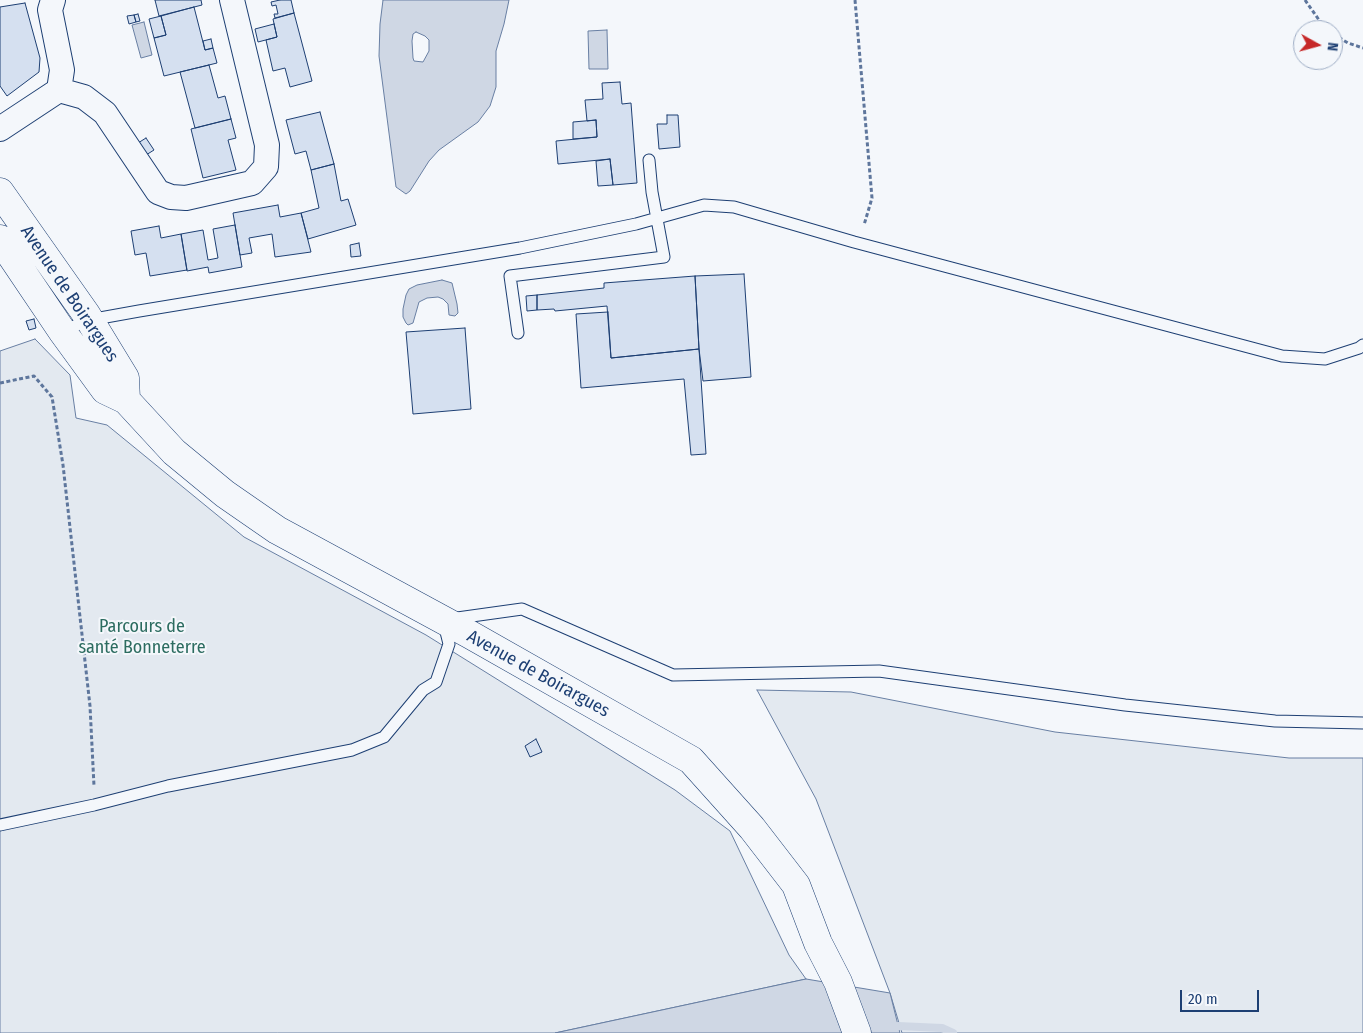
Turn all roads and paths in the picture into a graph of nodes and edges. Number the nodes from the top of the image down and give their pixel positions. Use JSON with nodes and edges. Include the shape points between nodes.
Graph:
{"nodes":[{"id":1,"x":53,"y":0,"type":"edge"},
{"id":2,"x":232,"y":0,"type":"edge"},
{"id":3,"x":855,"y":0,"type":"edge"},
{"id":4,"x":1306,"y":0,"type":"edge"},
{"id":5,"x":1319,"y":20,"type":"edge"},
{"id":6,"x":1343,"y":40,"type":"edge"},
{"id":7,"x":1363,"y":48,"type":"edge"},
{"id":8,"x":59,"y":90,"type":"junction"},
{"id":9,"x":0,"y":129,"type":"edge"},
{"id":10,"x":649,"y":160,"type":"dead end"},
{"id":11,"x":0,"y":192,"type":"edge"},
{"id":12,"x":657,"y":218,"type":"junction"},
{"id":13,"x":0,"y":239,"type":"edge"},
{"id":14,"x":854,"y":242,"type":"junction"},
{"id":15,"x":89,"y":320,"type":"junction"},
{"id":16,"x":62,"y":331,"type":"junction"},
{"id":17,"x":518,"y":333,"type":"dead end"},
{"id":18,"x":1363,"y":345,"type":"edge"},
{"id":19,"x":0,"y":383,"type":"edge"},
{"id":20,"x":126,"y":400,"type":"junction"},
{"id":21,"x":443,"y":620,"type":"junction"},
{"id":22,"x":1363,"y":723,"type":"edge"},
{"id":23,"x":94,"y":805,"type":"junction"},
{"id":24,"x":0,"y":825,"type":"edge"},
{"id":25,"x":857,"y":1033,"type":"edge"}],
"edges":[{"from":1,"to":8,"type":"street","via":[[50,10],[62,70]]},
{"from":2,"to":8,"type":"street","via":[[267,145],[266,168],[252,183],[186,198],[158,192],[104,114],[84,97]]},
{"from":3,"to":14,"type":"path","via":[[872,198],[867,220]]},
{"from":4,"to":5,"type":"path"},
{"from":6,"to":7,"type":"path"},
{"from":8,"to":9,"type":"street"},
{"from":10,"to":12,"type":"lane"},
{"from":11,"to":15,"type":"main road","name":"Avenue de Boirargues"},
{"from":12,"to":14,"type":"lane","via":[[704,205],[734,207]]},
{"from":12,"to":15,"type":"lane","via":[[520,248]]},
{"from":12,"to":17,"type":"lane","via":[[664,257],[510,276]]},
{"from":13,"to":16,"type":"main road","name":"Avenue de Boirargues"},
{"from":14,"to":18,"type":"lane","via":[[1282,356],[1325,358]]},
{"from":15,"to":16,"type":"lane"},
{"from":15,"to":20,"type":"main road","name":"Avenue de Boirargues","via":[[125,378]]},
{"from":16,"to":20,"type":"main road","name":"Avenue de Boirargues","via":[[105,390]]},
{"from":19,"to":23,"type":"path","via":[[34,376],[52,397],[64,465],[90,706]]},
{"from":20,"to":21,"type":"main road","name":"Avenue de Boirargues","via":[[174,452],[225,494],[277,530]]},
{"from":21,"to":22,"type":"lane","via":[[522,610],[673,675],[879,671],[1144,707],[1275,721]]},
{"from":21,"to":23,"type":"lane","via":[[449,644],[436,682],[423,690],[384,737],[352,750],[168,786]]},
{"from":21,"to":25,"type":"main road","name":"Avenue de Boirargues","via":[[691,760],[752,828],[796,885]]},
{"from":23,"to":24,"type":"lane"}]}
